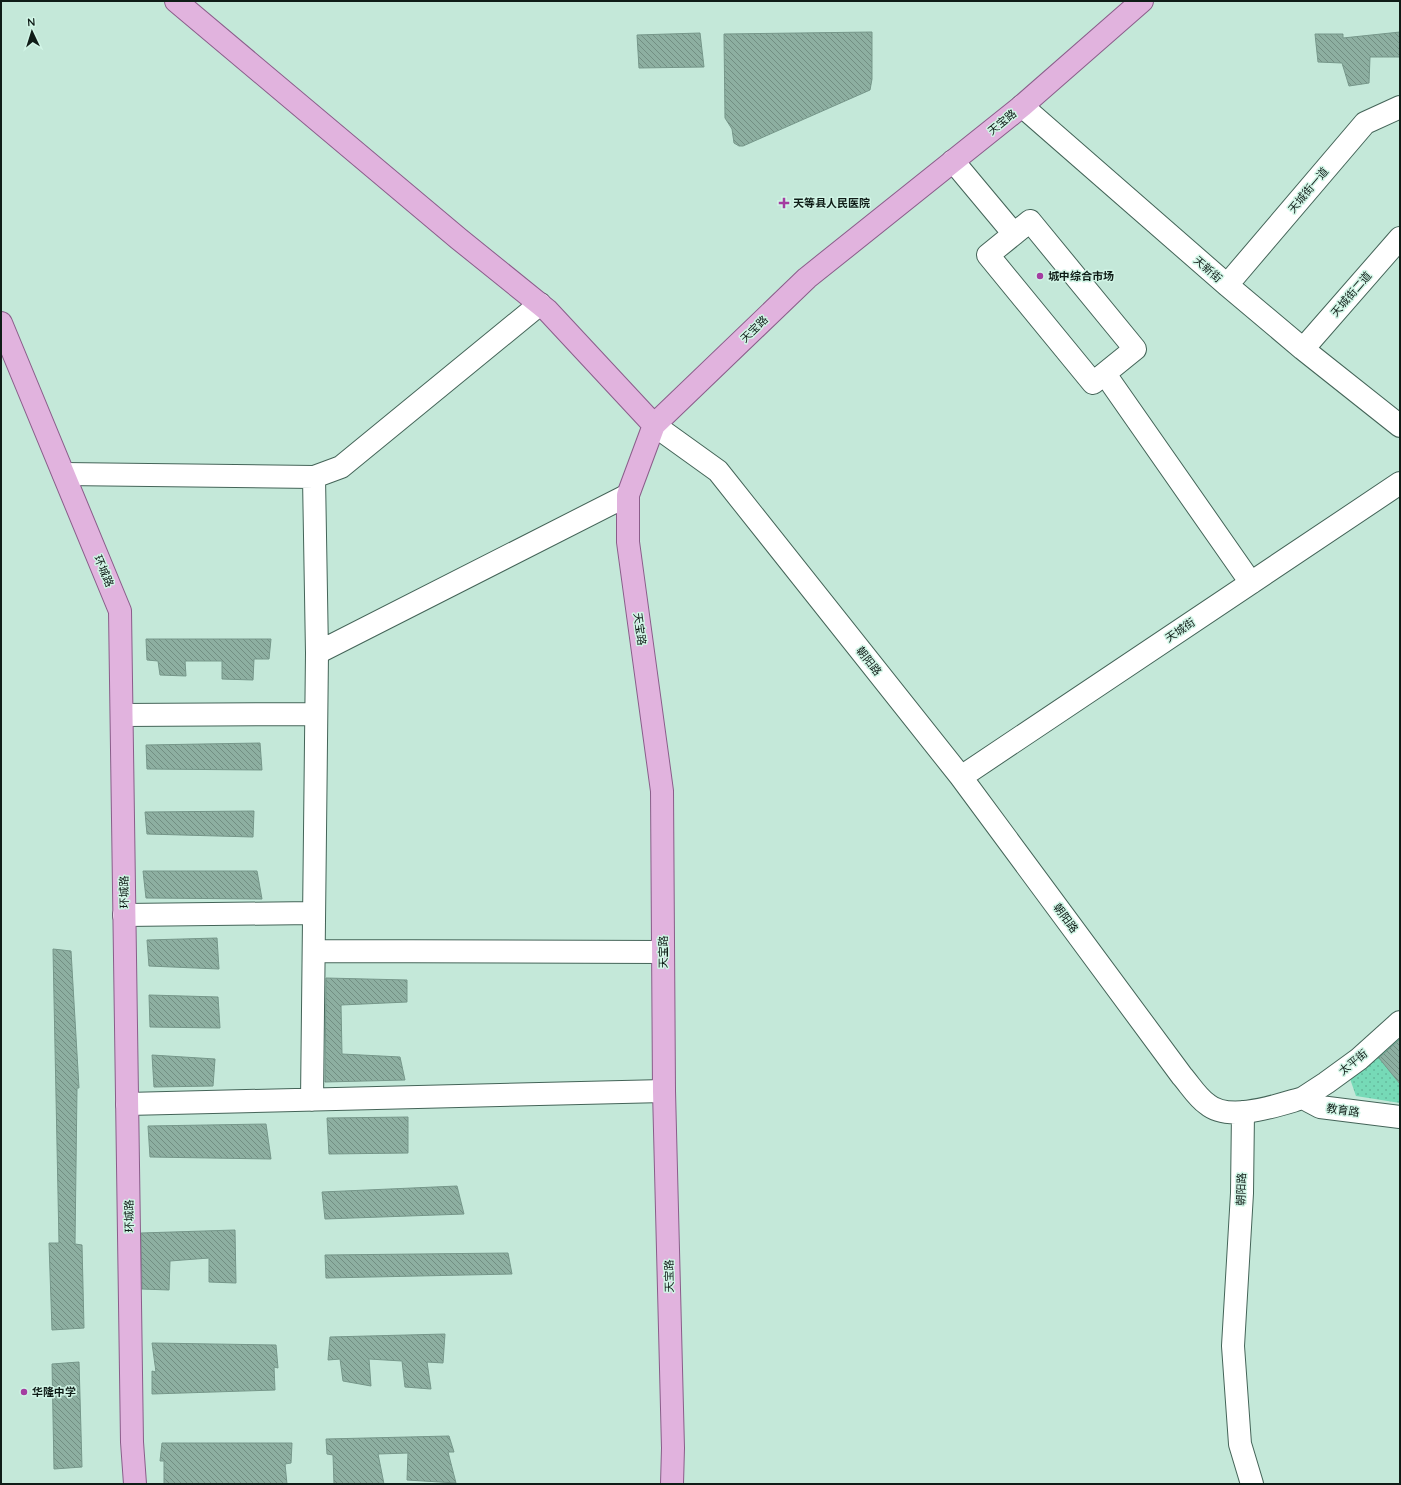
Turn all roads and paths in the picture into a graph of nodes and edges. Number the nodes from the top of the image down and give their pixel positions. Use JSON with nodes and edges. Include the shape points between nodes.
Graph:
{"nodes":[{"id":1,"x":176,"y":1,"type":"edge"},
{"id":2,"x":1142,"y":1,"type":"edge"},
{"id":3,"x":1022,"y":106,"type":"junction"},
{"id":4,"x":1400,"y":107,"type":"edge"},
{"id":5,"x":953,"y":161,"type":"junction"},
{"id":6,"x":1014,"y":234,"type":"junction"},
{"id":7,"x":1400,"y":238,"type":"edge"},
{"id":8,"x":1227,"y":285,"type":"junction"},
{"id":9,"x":540,"y":304,"type":"junction"},
{"id":10,"x":1,"y":323,"type":"edge"},
{"id":11,"x":1303,"y":349,"type":"junction"},
{"id":12,"x":1105,"y":374,"type":"junction"},
{"id":13,"x":654,"y":425,"type":"junction"},
{"id":14,"x":1400,"y":426,"type":"edge"},
{"id":15,"x":64,"y":474,"type":"junction"},
{"id":16,"x":314,"y":478,"type":"junction"},
{"id":17,"x":1400,"y":483,"type":"edge"},
{"id":18,"x":628,"y":496,"type":"junction"},
{"id":19,"x":1251,"y":583,"type":"junction"},
{"id":20,"x":317,"y":653,"type":"junction"},
{"id":21,"x":316,"y":714,"type":"junction"},
{"id":22,"x":122,"y":715,"type":"junction"},
{"id":23,"x":961,"y":777,"type":"junction"},
{"id":24,"x":314,"y":913,"type":"junction"},
{"id":25,"x":124,"y":914,"type":"junction"},
{"id":26,"x":314,"y":951,"type":"junction"},
{"id":27,"x":663,"y":952,"type":"junction"},
{"id":28,"x":1400,"y":1022,"type":"edge"},
{"id":29,"x":664,"y":1091,"type":"junction"},
{"id":30,"x":1303,"y":1098,"type":"junction"},
{"id":31,"x":312,"y":1100,"type":"junction"},
{"id":32,"x":127,"y":1104,"type":"junction"},
{"id":33,"x":1243,"y":1112,"type":"junction"},
{"id":34,"x":1400,"y":1117,"type":"edge"},
{"id":35,"x":136,"y":1484,"type":"edge"},
{"id":36,"x":672,"y":1484,"type":"edge"},
{"id":37,"x":1252,"y":1484,"type":"edge"}],
"edges":[{"from":1,"to":9,"type":"main road"},
{"from":2,"to":3,"type":"main road","name":"天宝路"},
{"from":3,"to":5,"type":"main road","name":"天宝路"},
{"from":3,"to":8,"type":"street","name":"天新街"},
{"from":4,"to":8,"type":"street","name":"天城街一道","via":[[1365,123]]},
{"from":5,"to":6,"type":"street"},
{"from":5,"to":13,"type":"main road","name":"天宝路","via":[[807,278]]},
{"from":6,"to":12,"type":"street","via":[[988,255],[1093,383]]},
{"from":6,"to":12,"type":"street","via":[[1030,221],[1135,349]]},
{"from":7,"to":11,"type":"street","name":"天城街二道"},
{"from":8,"to":11,"type":"street","name":"天新街"},
{"from":9,"to":13,"type":"main road"},
{"from":9,"to":16,"type":"street","via":[[341,467]]},
{"from":10,"to":15,"type":"main road","name":"环城路"},
{"from":11,"to":14,"type":"street","name":"天新街"},
{"from":12,"to":19,"type":"street"},
{"from":13,"to":18,"type":"main road","name":"天宝路"},
{"from":13,"to":23,"type":"street","name":"朝阳路","via":[[718,471]]},
{"from":15,"to":16,"type":"street"},
{"from":15,"to":22,"type":"main road","name":"环城路","via":[[120,611]]},
{"from":16,"to":20,"type":"street"},
{"from":17,"to":19,"type":"street","name":"天城街"},
{"from":18,"to":20,"type":"street"},
{"from":18,"to":27,"type":"main road","name":"天宝路","via":[[628,542],[662,790]]},
{"from":19,"to":23,"type":"street","name":"天城街"},
{"from":20,"to":21,"type":"street"},
{"from":21,"to":22,"type":"street"},
{"from":21,"to":24,"type":"street"},
{"from":22,"to":25,"type":"main road","name":"环城路"},
{"from":23,"to":33,"type":"street","name":"朝阳路","via":[[1182,1076],[1207,1105],[1220,1111]]},
{"from":24,"to":25,"type":"street"},
{"from":24,"to":26,"type":"street"},
{"from":25,"to":32,"type":"main road","name":"环城路"},
{"from":26,"to":27,"type":"street"},
{"from":26,"to":31,"type":"street"},
{"from":27,"to":29,"type":"main road","name":"天宝路"},
{"from":28,"to":30,"type":"street","name":"太平街","via":[[1359,1059]]},
{"from":29,"to":31,"type":"street"},
{"from":29,"to":36,"type":"main road","name":"天宝路"},
{"from":30,"to":33,"type":"street","via":[[1266,1109]]},
{"from":30,"to":34,"type":"street","name":"教育路","via":[[1320,1107]]},
{"from":31,"to":32,"type":"street"},
{"from":32,"to":35,"type":"main road","name":"环城路","via":[[132,1434]]},
{"from":33,"to":37,"type":"street","name":"朝阳路","via":[[1242,1193],[1233,1346],[1240,1444]]}]}
